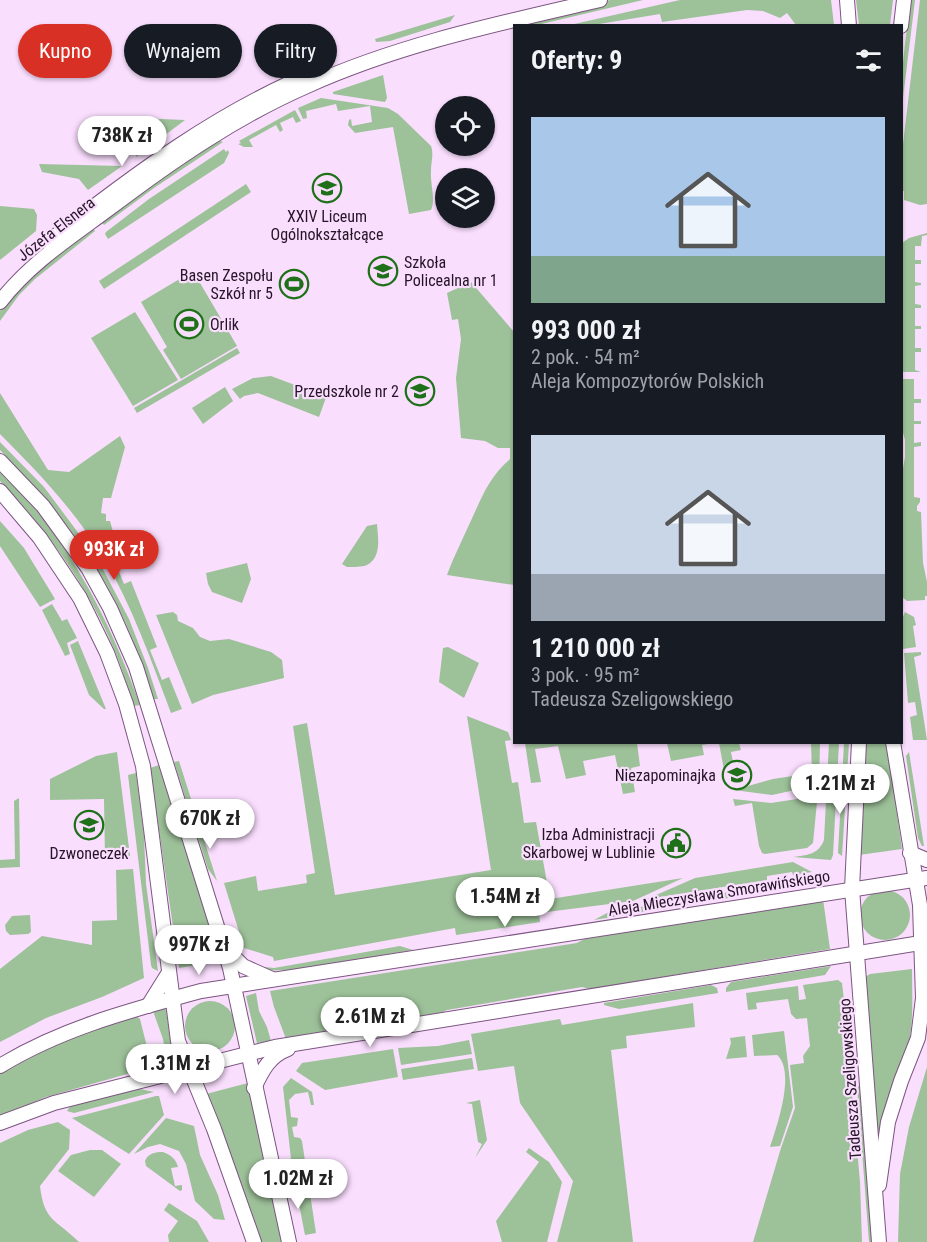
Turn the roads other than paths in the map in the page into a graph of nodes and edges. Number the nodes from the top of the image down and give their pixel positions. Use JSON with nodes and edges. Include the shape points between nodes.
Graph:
{"nodes":[{"id":1,"x":558,"y":0,"type":"edge"},
{"id":2,"x":600,"y":0,"type":"edge"},
{"id":3,"x":847,"y":0,"type":"edge"},
{"id":4,"x":904,"y":0,"type":"edge"},
{"id":5,"x":849,"y":24,"type":"edge"},
{"id":6,"x":901,"y":24,"type":"edge"},
{"id":7,"x":0,"y":286,"type":"edge"},
{"id":8,"x":0,"y":302,"type":"edge"},
{"id":9,"x":0,"y":461,"type":"edge"},
{"id":10,"x":0,"y":491,"type":"edge"},
{"id":11,"x":859,"y":744,"type":"edge"},
{"id":12,"x":893,"y":744,"type":"edge"},
{"id":13,"x":910,"y":853,"type":"junction"},
{"id":14,"x":927,"y":860,"type":"edge"},
{"id":15,"x":921,"y":879,"type":"edge"},
{"id":16,"x":852,"y":889,"type":"junction"},
{"id":17,"x":925,"y":942,"type":"edge"},
{"id":18,"x":223,"y":946,"type":"junction"},
{"id":19,"x":857,"y":954,"type":"junction"},
{"id":20,"x":168,"y":974,"type":"junction"},
{"id":21,"x":274,"y":979,"type":"junction"},
{"id":22,"x":234,"y":986,"type":"junction"},
{"id":23,"x":171,"y":1000,"type":"junction"},
{"id":24,"x":148,"y":1006,"type":"junction"},
{"id":25,"x":301,"y":1044,"type":"junction"},
{"id":26,"x":247,"y":1053,"type":"junction"},
{"id":27,"x":0,"y":1066,"type":"edge"},
{"id":28,"x":189,"y":1068,"type":"junction"},
{"id":29,"x":160,"y":1076,"type":"junction"},
{"id":30,"x":255,"y":1088,"type":"junction"},
{"id":31,"x":199,"y":1092,"type":"junction"},
{"id":32,"x":0,"y":1123,"type":"edge"},
{"id":33,"x":877,"y":1202,"type":"junction"},
{"id":34,"x":254,"y":1242,"type":"edge"},
{"id":35,"x":289,"y":1242,"type":"edge"},
{"id":36,"x":879,"y":1242,"type":"edge"}],
"edges":[{"from":1,"to":7,"type":"street","name":"Józefa Elsnera","via":[[422,35],[281,87],[161,158],[55,237]]},
{"from":2,"to":8,"type":"street","name":"Józefa Elsnera","via":[[409,49],[342,71],[282,98],[223,129],[154,174],[32,267]]},
{"from":3,"to":5,"type":"street"},
{"from":4,"to":6,"type":"street"},
{"from":9,"to":18,"type":"street","via":[[61,530],[110,608],[144,691]]},
{"from":10,"to":20,"type":"street","via":[[40,538],[67,578],[90,616],[116,674],[140,752]]},
{"from":11,"to":16,"type":"street"},
{"from":12,"to":13,"type":"street"},
{"from":13,"to":14,"type":"street"},
{"from":13,"to":15,"type":"street"},
{"from":15,"to":16,"type":"street","name":"Aleja Mieczysława Smorawińskiego"},
{"from":15,"to":17,"type":"street","name":"Tadeusza Szeligowskiego"},
{"from":16,"to":19,"type":"street","name":"Tadeusza Szeligowskiego"},
{"from":16,"to":21,"type":"street","name":"Aleja Mieczysława Smorawińskiego"},
{"from":17,"to":19,"type":"street"},
{"from":17,"to":33,"type":"street","name":"Tadeusza Szeligowskiego","via":[[920,1030],[892,1107]]},
{"from":18,"to":21,"type":"street","via":[[243,966]]},
{"from":18,"to":22,"type":"street"},
{"from":19,"to":25,"type":"street"},
{"from":19,"to":33,"type":"street","name":"Tadeusza Szeligowskiego"},
{"from":20,"to":23,"type":"street"},
{"from":20,"to":24,"type":"street"},
{"from":21,"to":22,"type":"street","name":"Aleja Mieczysława Smorawińskiego"},
{"from":22,"to":23,"type":"street","name":"Aleja Mieczysława Smorawińskiego"},
{"from":22,"to":26,"type":"street"},
{"from":23,"to":24,"type":"street"},
{"from":23,"to":28,"type":"street","via":[[178,1041]]},
{"from":24,"to":27,"type":"street","via":[[68,1032]]},
{"from":25,"to":26,"type":"street"},
{"from":25,"to":30,"type":"street","via":[[276,1054]]},
{"from":26,"to":28,"type":"street"},
{"from":26,"to":30,"type":"street"},
{"from":28,"to":29,"type":"street"},
{"from":28,"to":31,"type":"street"},
{"from":29,"to":31,"type":"street","via":[[179,1079]]},
{"from":29,"to":32,"type":"street","via":[[36,1109]]},
{"from":30,"to":35,"type":"street"},
{"from":31,"to":34,"type":"street"},
{"from":33,"to":36,"type":"street","name":"Tadeusza Szeligowskiego"}]}
